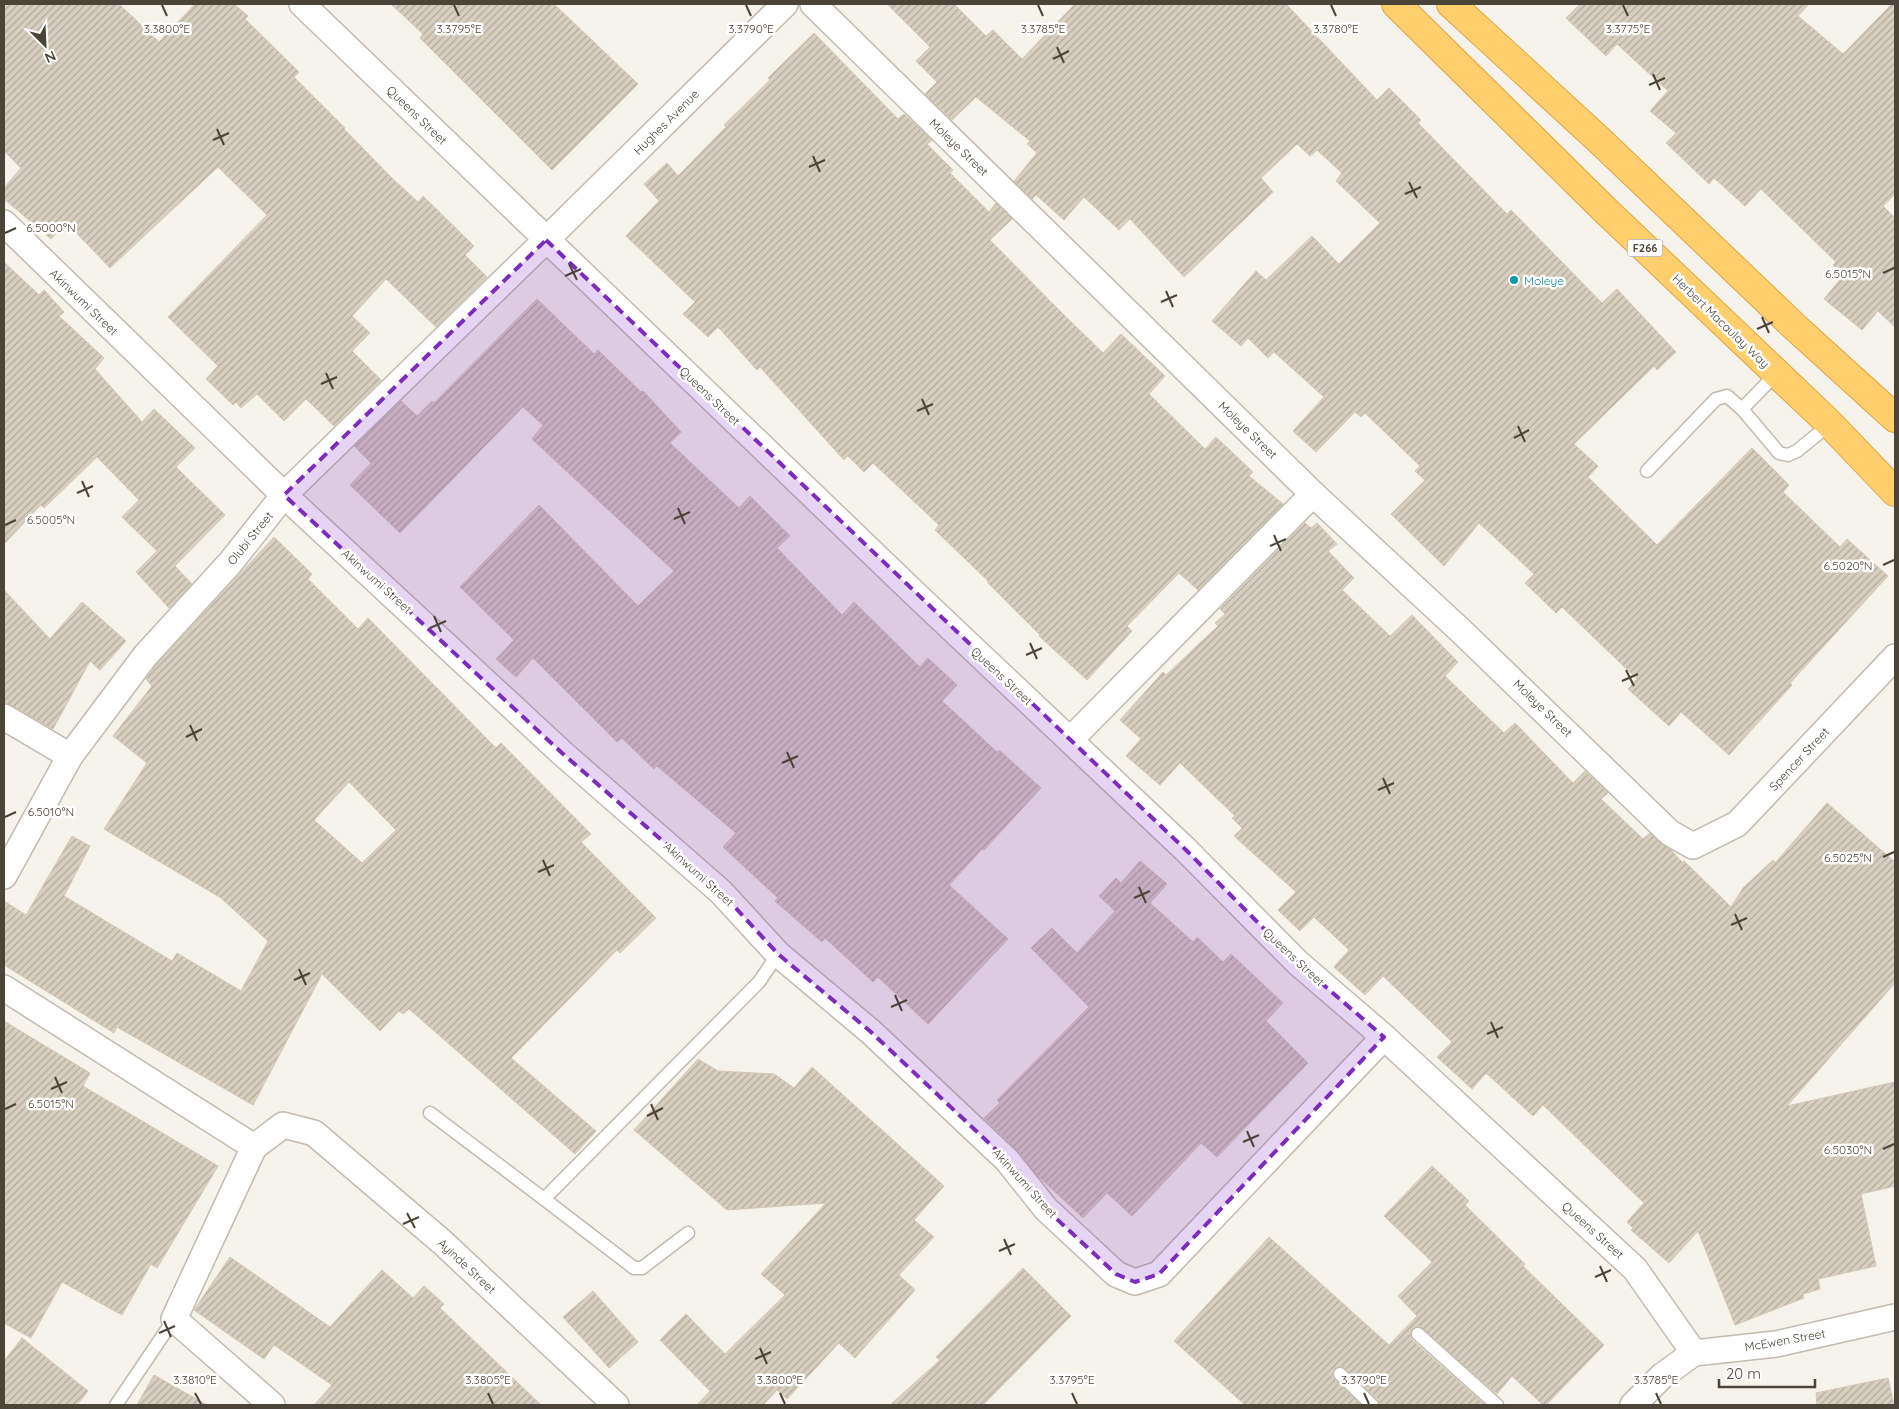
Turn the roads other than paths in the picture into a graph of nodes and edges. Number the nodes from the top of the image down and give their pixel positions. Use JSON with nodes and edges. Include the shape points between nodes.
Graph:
{"nodes":[{"id":1,"x":302,"y":4,"type":"edge"},
{"id":2,"x":785,"y":4,"type":"edge"},
{"id":3,"x":813,"y":4,"type":"edge"},
{"id":4,"x":1396,"y":4,"type":"edge"},
{"id":5,"x":1451,"y":4,"type":"edge"},
{"id":6,"x":4,"y":224,"type":"edge"},
{"id":7,"x":546,"y":240,"type":"junction"},
{"id":8,"x":1777,"y":374,"type":"junction"},
{"id":9,"x":1742,"y":410,"type":"junction"},
{"id":10,"x":1895,"y":418,"type":"edge"},
{"id":11,"x":1830,"y":424,"type":"junction"},
{"id":12,"x":1647,"y":471,"type":"dead end"},
{"id":13,"x":1895,"y":492,"type":"edge"},
{"id":14,"x":1313,"y":494,"type":"junction"},
{"id":15,"x":284,"y":496,"type":"junction"},
{"id":16,"x":1895,"y":657,"type":"edge"},
{"id":17,"x":4,"y":717,"type":"edge"},
{"id":18,"x":1070,"y":740,"type":"junction"},
{"id":19,"x":70,"y":756,"type":"junction"},
{"id":20,"x":1693,"y":846,"type":"joint"},
{"id":21,"x":4,"y":876,"type":"edge"},
{"id":22,"x":778,"y":954,"type":"junction"},
{"id":23,"x":4,"y":988,"type":"edge"},
{"id":24,"x":1384,"y":1037,"type":"junction"},
{"id":25,"x":430,"y":1113,"type":"dead end"},
{"id":26,"x":254,"y":1147,"type":"junction"},
{"id":27,"x":544,"y":1198,"type":"junction"},
{"id":28,"x":688,"y":1233,"type":"dead end"},
{"id":29,"x":1895,"y":1317,"type":"edge"},
{"id":30,"x":174,"y":1319,"type":"junction"},
{"id":31,"x":1418,"y":1334,"type":"dead end"},
{"id":32,"x":1694,"y":1353,"type":"junction"},
{"id":33,"x":1340,"y":1374,"type":"dead end"},
{"id":34,"x":116,"y":1405,"type":"edge"},
{"id":35,"x":272,"y":1405,"type":"edge"},
{"id":36,"x":616,"y":1405,"type":"edge"},
{"id":37,"x":1372,"y":1405,"type":"edge"},
{"id":38,"x":1497,"y":1405,"type":"edge"},
{"id":39,"x":1633,"y":1405,"type":"edge"}],
"edges":[{"from":1,"to":7,"type":"street","name":"Queens Street"},
{"from":2,"to":7,"type":"street","name":"Hughes Avenue"},
{"from":3,"to":14,"type":"street","name":"Moleye Street"},
{"from":4,"to":8,"type":"highway","name":"Herbert Macaulay Way","number":"F266"},
{"from":5,"to":10,"type":"highway"},
{"from":6,"to":15,"type":"street","name":"Akinwumi Street"},
{"from":7,"to":15,"type":"street","name":"Olubi Street"},
{"from":7,"to":18,"type":"street","name":"Queens Street"},
{"from":8,"to":9,"type":"lane"},
{"from":8,"to":11,"type":"highway","name":"Herbert Macaulay Way","number":"F266"},
{"from":9,"to":11,"type":"lane","via":[[1779,453],[1788,455]]},
{"from":9,"to":12,"type":"lane","via":[[1727,396],[1716,399]]},
{"from":11,"to":13,"type":"highway","name":"Herbert Macaulay Way","number":"F266"},
{"from":14,"to":18,"type":"street"},
{"from":14,"to":20,"type":"street","name":"Moleye Street","via":[[1475,644],[1670,833]]},
{"from":15,"to":19,"type":"street","name":"Olubi Street","via":[[230,563],[145,656]]},
{"from":15,"to":22,"type":"street","name":"Akinwumi Street","via":[[562,753],[721,892]]},
{"from":16,"to":20,"type":"street","name":"Spencer Street","via":[[1737,824]]},
{"from":17,"to":19,"type":"street"},
{"from":18,"to":24,"type":"street","name":"Queens Street","via":[[1186,850],[1298,964]]},
{"from":19,"to":21,"type":"street","name":"Olubi Street"},
{"from":22,"to":24,"type":"street","name":"Akinwumi Street","via":[[871,1032],[1007,1160],[1046,1209],[1116,1274],[1135,1282],[1159,1274]]},
{"from":22,"to":27,"type":"lane","via":[[759,982]]},
{"from":23,"to":26,"type":"street"},
{"from":24,"to":32,"type":"street","name":"Queens Street","via":[[1635,1268]]},
{"from":25,"to":27,"type":"lane"},
{"from":26,"to":30,"type":"street"},
{"from":26,"to":36,"type":"street","name":"Ayinde Street","via":[[283,1125],[314,1133],[442,1242]]},
{"from":27,"to":28,"type":"lane","via":[[634,1268],[642,1268]]},
{"from":29,"to":32,"type":"street","name":"McEwen Street","via":[[1776,1344]]},
{"from":30,"to":34,"type":"lane"},
{"from":30,"to":35,"type":"street"},
{"from":31,"to":38,"type":"lane"},
{"from":32,"to":39,"type":"street","name":"McEwen Street","via":[[1662,1376]]},
{"from":33,"to":37,"type":"lane"}]}
